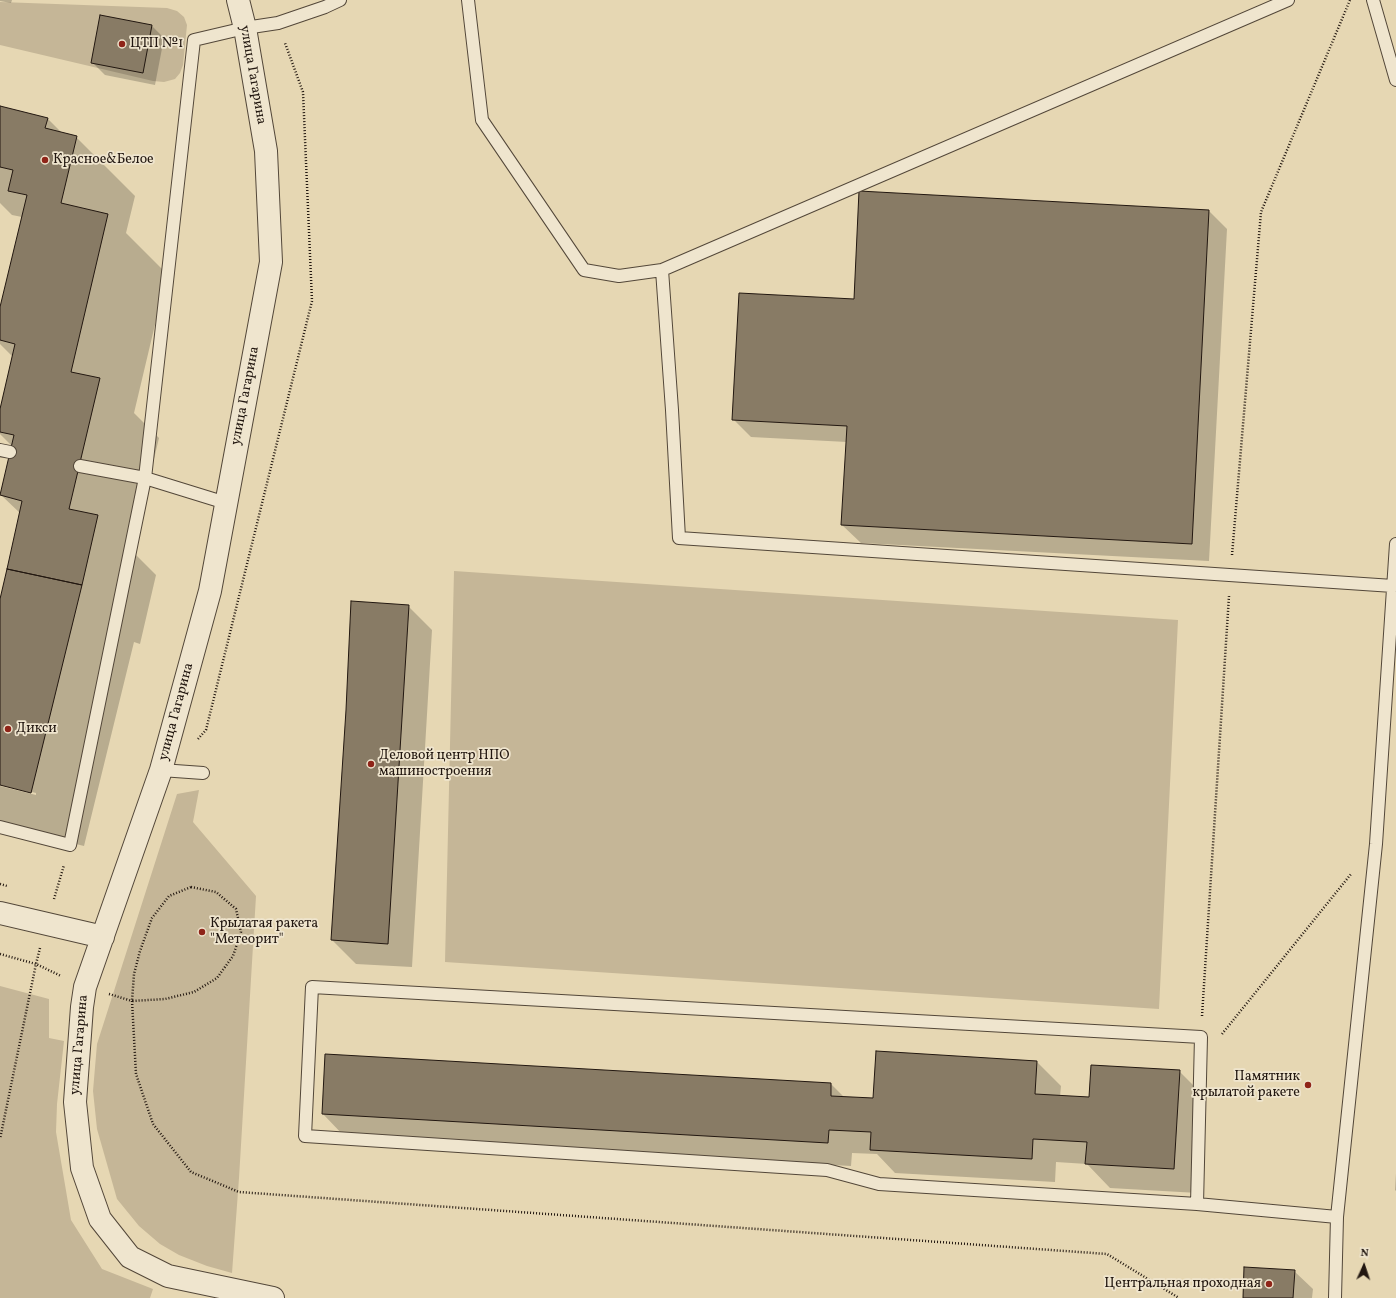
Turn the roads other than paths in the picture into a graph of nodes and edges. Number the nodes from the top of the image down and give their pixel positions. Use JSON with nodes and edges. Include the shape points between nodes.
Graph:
{"nodes":[{"id":1,"x":238,"y":0,"type":"edge"},
{"id":2,"x":340,"y":0,"type":"edge"},
{"id":3,"x":468,"y":0,"type":"edge"},
{"id":4,"x":1288,"y":0,"type":"edge"},
{"id":5,"x":1373,"y":0,"type":"edge"},
{"id":6,"x":245,"y":28,"type":"junction"},
{"id":7,"x":1396,"y":80,"type":"edge"},
{"id":8,"x":662,"y":270,"type":"junction"},
{"id":9,"x":80,"y":466,"type":"dead end"},
{"id":10,"x":145,"y":478,"type":"junction"},
{"id":11,"x":226,"y":503,"type":"junction"},
{"id":12,"x":1396,"y":544,"type":"edge"},
{"id":13,"x":1393,"y":586,"type":"junction"},
{"id":14,"x":161,"y":770,"type":"junction"},
{"id":15,"x":203,"y":773,"type":"dead end"},
{"id":16,"x":0,"y":827,"type":"edge"},
{"id":17,"x":0,"y":913,"type":"edge"},
{"id":18,"x":103,"y":937,"type":"junction"},
{"id":19,"x":1197,"y":1204,"type":"junction"},
{"id":20,"x":1337,"y":1217,"type":"junction"},
{"id":21,"x":273,"y":1298,"type":"edge"},
{"id":22,"x":1335,"y":1298,"type":"edge"}],
"edges":[{"from":1,"to":6,"type":"street","name":"улица Гагарина"},
{"from":2,"to":6,"type":"lane","via":[[278,23]]},
{"from":3,"to":8,"type":"lane","via":[[482,120],[584,270],[619,276]]},
{"from":4,"to":8,"type":"lane"},
{"from":5,"to":7,"type":"lane"},
{"from":6,"to":10,"type":"lane","via":[[194,40]]},
{"from":6,"to":11,"type":"street","name":"улица Гагарина","via":[[266,151],[270,262]]},
{"from":8,"to":13,"type":"lane","via":[[679,538]]},
{"from":9,"to":10,"type":"lane"},
{"from":10,"to":11,"type":"lane"},
{"from":10,"to":16,"type":"lane","via":[[70,845]]},
{"from":11,"to":14,"type":"street","name":"улица Гагарина","via":[[210,590]]},
{"from":12,"to":13,"type":"lane"},
{"from":13,"to":20,"type":"lane","via":[[1376,844]]},
{"from":14,"to":15,"type":"lane"},
{"from":14,"to":18,"type":"street","name":"улица Гагарина"},
{"from":17,"to":18,"type":"street"},
{"from":18,"to":21,"type":"street","name":"улица Гагарина","via":[[85,987],[74,1102],[82,1168],[100,1219],[130,1257],[168,1276]]},
{"from":19,"to":19,"type":"lane","via":[[879,1184],[827,1170],[305,1136],[312,987],[1201,1037]]},
{"from":19,"to":20,"type":"lane"},
{"from":20,"to":22,"type":"lane"}]}
